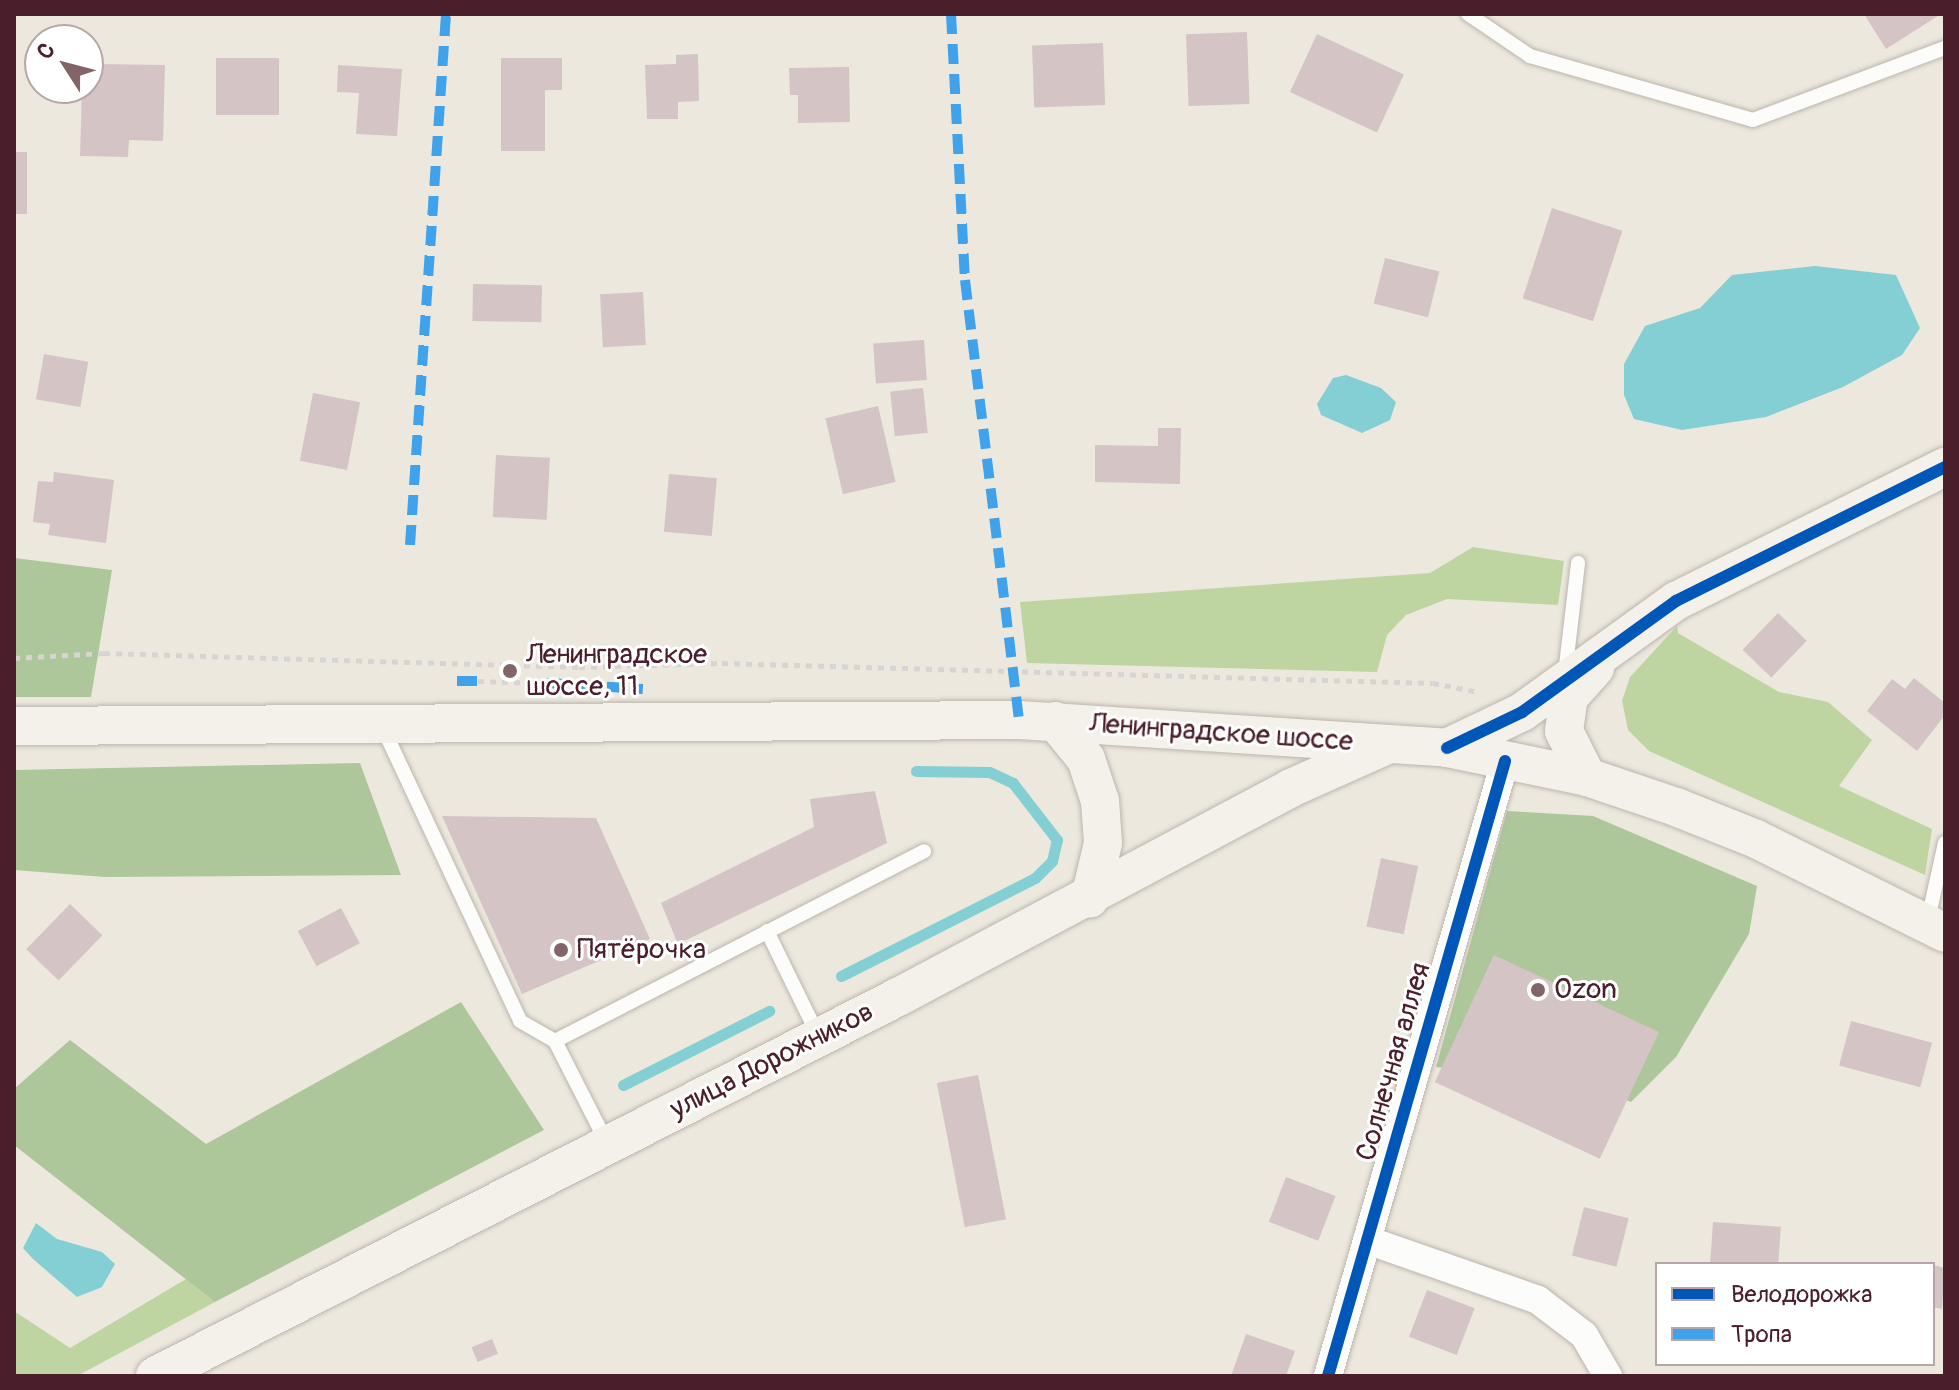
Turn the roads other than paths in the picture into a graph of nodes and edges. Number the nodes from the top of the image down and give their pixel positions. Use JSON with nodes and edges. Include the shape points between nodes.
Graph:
{"nodes":[{"id":1,"x":1468,"y":14,"type":"edge"},
{"id":2,"x":1945,"y":48,"type":"edge"},
{"id":3,"x":1945,"y":467,"type":"edge"},
{"id":4,"x":1578,"y":563,"type":"dead end"},
{"id":5,"x":1601,"y":660,"type":"junction"},
{"id":6,"x":1565,"y":678,"type":"junction"},
{"id":7,"x":1055,"y":721,"type":"junction"},
{"id":8,"x":380,"y":723,"type":"junction"},
{"id":9,"x":14,"y":726,"type":"edge"},
{"id":10,"x":1387,"y":745,"type":"junction"},
{"id":11,"x":1447,"y":748,"type":"junction"},
{"id":12,"x":1505,"y":761,"type":"junction"},
{"id":13,"x":1587,"y":777,"type":"junction"},
{"id":14,"x":1945,"y":843,"type":"edge"},
{"id":15,"x":924,"y":851,"type":"dead end"},
{"id":16,"x":1090,"y":898,"type":"junction"},
{"id":17,"x":1936,"y":928,"type":"edge"},
{"id":18,"x":767,"y":931,"type":"junction"},
{"id":19,"x":819,"y":1037,"type":"junction"},
{"id":20,"x":555,"y":1041,"type":"junction"},
{"id":21,"x":608,"y":1145,"type":"junction"},
{"id":22,"x":1367,"y":1240,"type":"junction"},
{"id":23,"x":155,"y":1376,"type":"edge"},
{"id":24,"x":1328,"y":1376,"type":"edge"},
{"id":25,"x":1608,"y":1376,"type":"edge"}],
"edges":[{"from":1,"to":2,"type":"lane","via":[[1530,56],[1753,120]]},
{"from":3,"to":5,"type":"main road","via":[[1676,601]]},
{"from":4,"to":6,"type":"lane"},
{"from":5,"to":6,"type":"main road"},
{"from":5,"to":13,"type":"main road","via":[[1569,697],[1564,731]]},
{"from":6,"to":11,"type":"main road","via":[[1522,712]]},
{"from":7,"to":8,"type":"main road","name":"Ленинградское шоссе"},
{"from":7,"to":10,"type":"main road","name":"Ленинградское шоссе"},
{"from":7,"to":16,"type":"main road","via":[[1086,759],[1100,801],[1103,843]]},
{"from":8,"to":9,"type":"main road","name":"Ленинградское шоссе"},
{"from":8,"to":20,"type":"lane","via":[[520,1021]]},
{"from":10,"to":11,"type":"main road","name":"Ленинградское шоссе"},
{"from":10,"to":16,"type":"main road","name":"улица Дорожников","via":[[1291,788]]},
{"from":11,"to":12,"type":"main road","name":"Ленинградское шоссе"},
{"from":12,"to":13,"type":"main road","name":"Ленинградское шоссе"},
{"from":12,"to":22,"type":"street","name":"Солнечная аллея"},
{"from":13,"to":17,"type":"main road","name":"Ленинградское шоссе","via":[[1756,839]]},
{"from":14,"to":17,"type":"lane"},
{"from":15,"to":18,"type":"lane"},
{"from":16,"to":19,"type":"main road","name":"улица Дорожников"},
{"from":18,"to":19,"type":"lane"},
{"from":18,"to":20,"type":"lane"},
{"from":19,"to":21,"type":"main road","name":"улица Дорожников"},
{"from":20,"to":21,"type":"lane"},
{"from":21,"to":23,"type":"main road","name":"улица Дорожников"},
{"from":22,"to":24,"type":"street","name":"Солнечная аллея"},
{"from":22,"to":25,"type":"street","via":[[1538,1300],[1584,1335]]}]}
